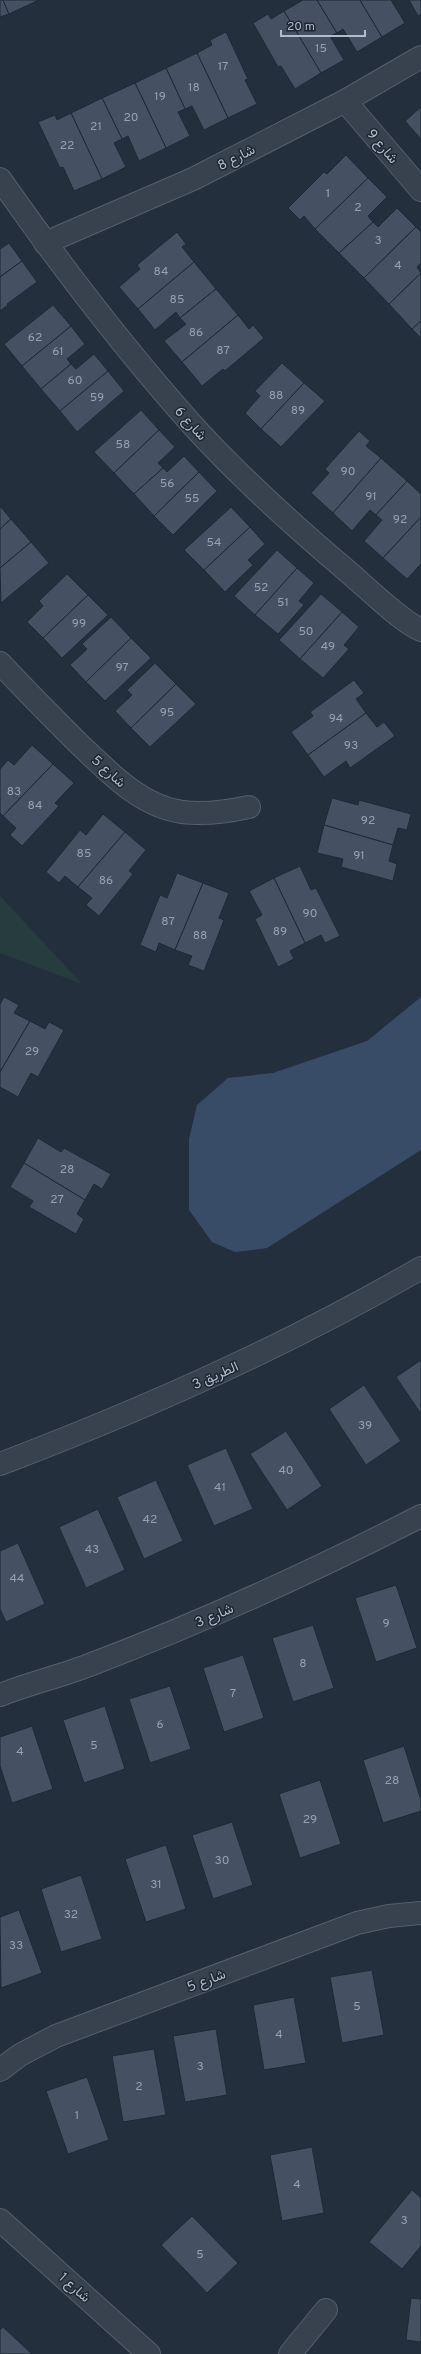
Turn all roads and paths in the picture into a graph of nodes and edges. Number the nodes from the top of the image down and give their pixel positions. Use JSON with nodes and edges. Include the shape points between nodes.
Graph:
{"nodes":[{"id":1,"x":421,"y":57,"type":"edge"},
{"id":2,"x":345,"y":101,"type":"junction"},
{"id":3,"x":0,"y":179,"type":"edge"},
{"id":4,"x":421,"y":190,"type":"edge"},
{"id":5,"x":45,"y":243,"type":"junction"},
{"id":6,"x":421,"y":630,"type":"edge"},
{"id":7,"x":0,"y":663,"type":"edge"},
{"id":8,"x":249,"y":807,"type":"dead end"},
{"id":9,"x":421,"y":1268,"type":"edge"},
{"id":10,"x":0,"y":1464,"type":"edge"},
{"id":11,"x":421,"y":1516,"type":"edge"},
{"id":12,"x":0,"y":1695,"type":"edge"},
{"id":13,"x":421,"y":1913,"type":"edge"},
{"id":14,"x":0,"y":2070,"type":"edge"},
{"id":15,"x":0,"y":2220,"type":"edge"},
{"id":16,"x":326,"y":2310,"type":"dead end"},
{"id":17,"x":149,"y":2354,"type":"edge"},
{"id":18,"x":290,"y":2354,"type":"edge"}],
"edges":[{"from":1,"to":2,"type":"street","name":"شارع 8"},
{"from":2,"to":4,"type":"street","name":"شارع 9"},
{"from":2,"to":5,"type":"street","name":"شارع 8","via":[[193,179]]},
{"from":3,"to":5,"type":"street","name":"شارع 6"},
{"from":5,"to":6,"type":"street","name":"شارع 6","via":[[118,339],[197,430],[295,527]]},
{"from":7,"to":8,"type":"street","name":"شارع 5","via":[[120,782],[152,803],[181,812],[215,814]]},
{"from":9,"to":10,"type":"street","name":"3 الطريق","via":[[366,1300],[233,1368]]},
{"from":11,"to":12,"type":"street","name":"شارع 3","via":[[334,1561],[213,1616],[90,1665]]},
{"from":13,"to":14,"type":"street","name":"شارع 5","via":[[389,1916],[350,1926],[56,2036],[20,2055]]},
{"from":15,"to":17,"type":"street","name":"شارع 1"},
{"from":16,"to":18,"type":"street"}]}
